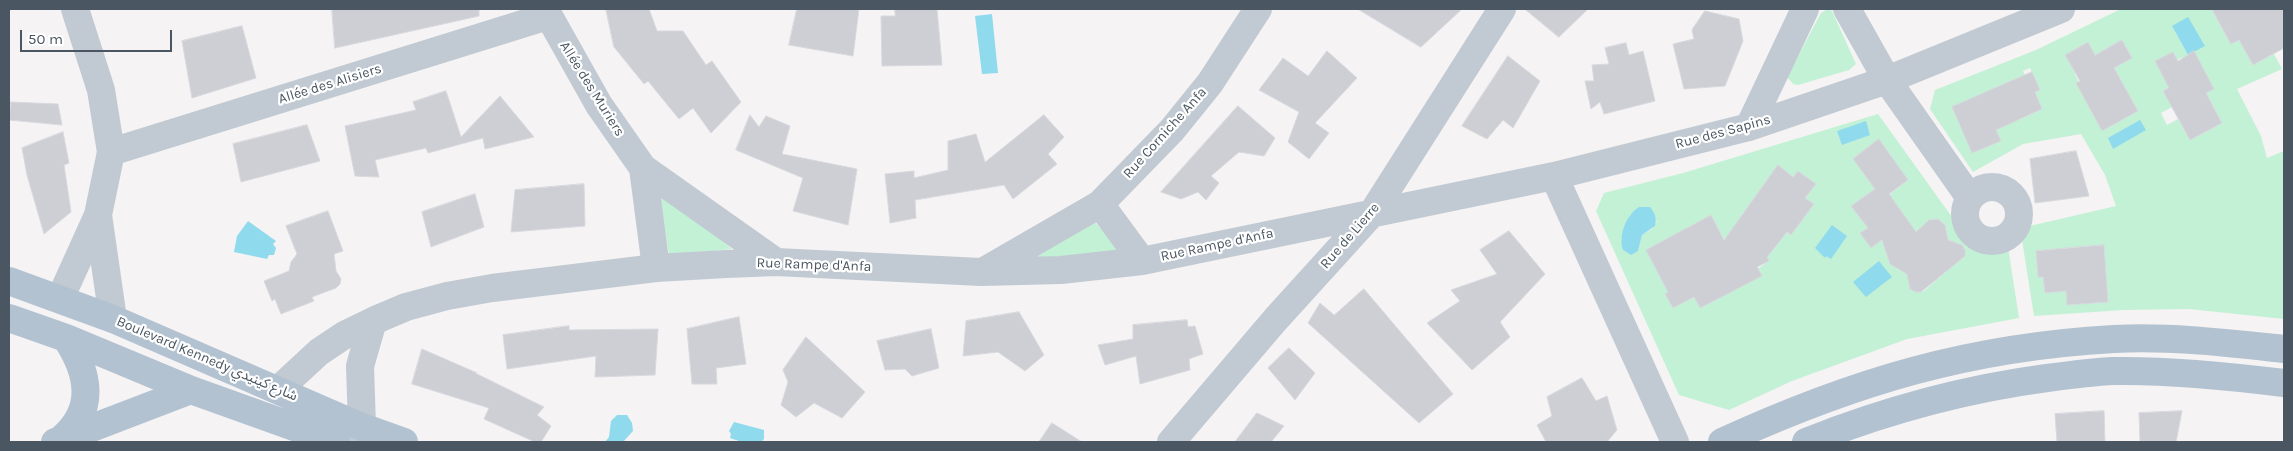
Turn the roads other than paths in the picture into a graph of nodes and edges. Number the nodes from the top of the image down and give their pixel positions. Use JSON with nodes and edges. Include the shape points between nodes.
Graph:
{"nodes":[{"id":1,"x":75,"y":9,"type":"edge"},
{"id":2,"x":1258,"y":9,"type":"edge"},
{"id":3,"x":1502,"y":9,"type":"edge"},
{"id":4,"x":1805,"y":9,"type":"edge"},
{"id":5,"x":1847,"y":9,"type":"edge"},
{"id":6,"x":2061,"y":9,"type":"edge"},
{"id":7,"x":547,"y":12,"type":"edge"},
{"id":8,"x":1886,"y":80,"type":"junction"},
{"id":9,"x":1749,"y":127,"type":"junction"},
{"id":10,"x":111,"y":152,"type":"junction"},
{"id":11,"x":643,"y":168,"type":"junction"},
{"id":12,"x":1554,"y":176,"type":"junction"},
{"id":13,"x":1970,"y":198,"type":"dead end"},
{"id":14,"x":1100,"y":204,"type":"junction"},
{"id":15,"x":1373,"y":212,"type":"junction"},
{"id":16,"x":98,"y":216,"type":"junction"},
{"id":17,"x":1142,"y":261,"type":"junction"},
{"id":18,"x":776,"y":262,"type":"junction"},
{"id":19,"x":656,"y":268,"type":"junction"},
{"id":20,"x":981,"y":272,"type":"junction"},
{"id":21,"x":9,"y":280,"type":"edge"},
{"id":22,"x":60,"y":298,"type":"junction"},
{"id":23,"x":9,"y":318,"type":"edge"},
{"id":24,"x":113,"y":319,"type":"junction"},
{"id":25,"x":373,"y":322,"type":"junction"},
{"id":26,"x":66,"y":338,"type":"junction"},
{"id":27,"x":2284,"y":349,"type":"edge"},
{"id":28,"x":2284,"y":383,"type":"edge"},
{"id":29,"x":279,"y":389,"type":"junction"},
{"id":30,"x":191,"y":390,"type":"junction"},
{"id":31,"x":357,"y":434,"type":"edge"},
{"id":32,"x":57,"y":442,"type":"edge"},
{"id":33,"x":336,"y":442,"type":"edge"},
{"id":34,"x":404,"y":442,"type":"edge"},
{"id":35,"x":1171,"y":442,"type":"edge"},
{"id":36,"x":1675,"y":442,"type":"edge"},
{"id":37,"x":1722,"y":442,"type":"edge"},
{"id":38,"x":1806,"y":442,"type":"edge"}],
"edges":[{"from":1,"to":10,"type":"street","via":[[101,90]]},
{"from":2,"to":14,"type":"street","name":"Rue Corniche Anfa","via":[[1198,98]]},
{"from":3,"to":15,"type":"street","name":"Rue de Lierre"},
{"from":4,"to":9,"type":"street"},
{"from":5,"to":8,"type":"street"},
{"from":6,"to":8,"type":"street","name":"Rue des Sapins"},
{"from":7,"to":10,"type":"street","name":"Allée des Alisiers"},
{"from":7,"to":11,"type":"street","name":"Allée des Muriers","via":[[600,104]]},
{"from":8,"to":9,"type":"street","name":"Rue des Sapins"},
{"from":8,"to":13,"type":"street"},
{"from":9,"to":12,"type":"street","name":"Rue des Sapins"},
{"from":10,"to":16,"type":"street"},
{"from":11,"to":18,"type":"street","name":"Allée des Muriers"},
{"from":11,"to":19,"type":"street","name":"Allée des Muriers"},
{"from":12,"to":15,"type":"street","name":"Rue des Sapins"},
{"from":12,"to":36,"type":"street"},
{"from":14,"to":17,"type":"street"},
{"from":14,"to":20,"type":"street","name":"Rue Corniche Anfa"},
{"from":15,"to":17,"type":"street","name":"Rue Rampe d'Anfa"},
{"from":15,"to":35,"type":"street","name":"Rue de Lierre","via":[[1274,320]]},
{"from":16,"to":22,"type":"street"},
{"from":16,"to":24,"type":"street"},
{"from":17,"to":20,"type":"street","name":"Rue Rampe d'Anfa","via":[[1061,270]]},
{"from":18,"to":19,"type":"street","name":"Rue Rampe d'Anfa"},
{"from":18,"to":20,"type":"street","name":"Rue Rampe d'Anfa"},
{"from":19,"to":25,"type":"street","name":"Rue Rampe d'Anfa","via":[[447,296],[406,307]]},
{"from":21,"to":22,"type":"main road","name":"Boulevard Kennedy شارع كينيدي"},
{"from":22,"to":24,"type":"main road","name":"Boulevard Kennedy شارع كينيدي"},
{"from":23,"to":26,"type":"main road","name":"Boulevard Kennedy شارع كينيدي"},
{"from":24,"to":29,"type":"main road","name":"Boulevard Kennedy شارع كينيدي"},
{"from":25,"to":29,"type":"street","name":"Rue Rampe d'Anfa","via":[[346,334],[319,352]]},
{"from":25,"to":31,"type":"street","via":[[360,366]]},
{"from":26,"to":30,"type":"main road","name":"Boulevard Kennedy شارع كينيدي"},
{"from":26,"to":32,"type":"main road","via":[[82,364],[86,396],[78,421]]},
{"from":27,"to":37,"type":"main road","via":[[2211,342],[2116,339],[2055,343],[1998,352],[1869,382]]},
{"from":28,"to":38,"type":"main road","via":[[2150,371],[2066,376],[1967,391],[1915,404]]},
{"from":29,"to":31,"type":"main road","name":"Boulevard Kennedy شارع كينيدي"},
{"from":30,"to":32,"type":"main road"},
{"from":30,"to":33,"type":"main road","name":"Boulevard Kennedy شارع كينيدي"},
{"from":31,"to":34,"type":"main road","name":"Boulevard Kennedy شارع كينيدي"}]}
